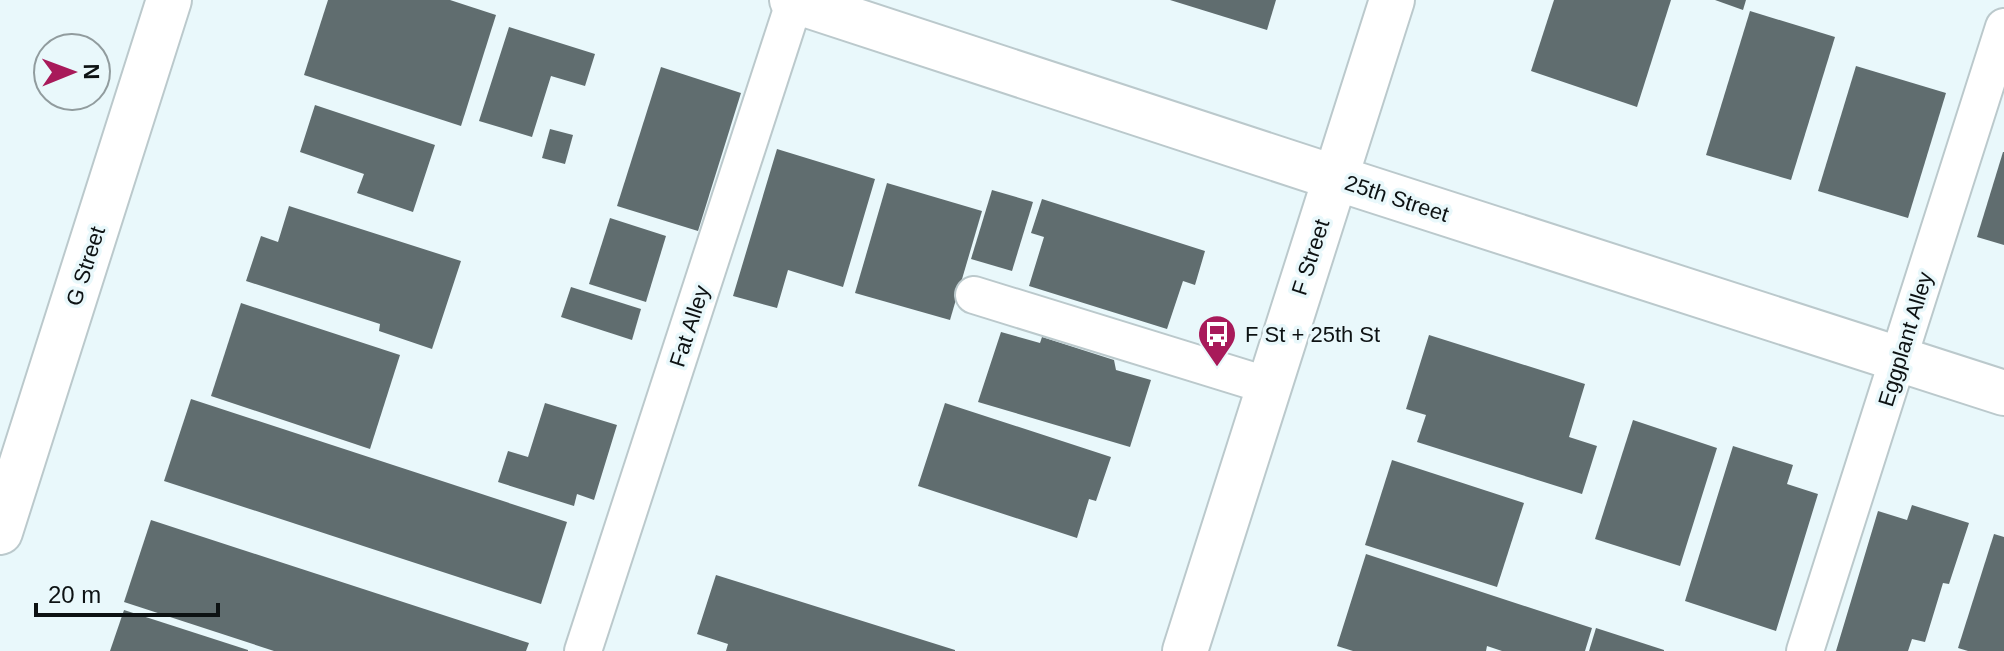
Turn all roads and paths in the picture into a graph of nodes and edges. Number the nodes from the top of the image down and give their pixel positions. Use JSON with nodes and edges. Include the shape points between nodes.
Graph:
{"nodes":[{"id":1,"x":169,"y":0,"type":"edge"},
{"id":2,"x":794,"y":0,"type":"edge"},
{"id":3,"x":1392,"y":0,"type":"edge"},
{"id":4,"x":2004,"y":27,"type":"edge"},
{"id":5,"x":1336,"y":178,"type":"junction"},
{"id":6,"x":974,"y":295,"type":"dead end"},
{"id":7,"x":1899,"y":359,"type":"junction"},
{"id":8,"x":1269,"y":386,"type":"junction"},
{"id":9,"x":2004,"y":393,"type":"edge"},
{"id":10,"x":0,"y":532,"type":"edge"},
{"id":11,"x":583,"y":651,"type":"edge"},
{"id":12,"x":1185,"y":651,"type":"edge"},
{"id":13,"x":1805,"y":651,"type":"edge"}],
"edges":[{"from":1,"to":10,"type":"street","name":"G Street"},
{"from":2,"to":5,"type":"street","name":"25th Street"},
{"from":2,"to":11,"type":"lane","name":"Fat Alley"},
{"from":3,"to":5,"type":"street","name":"F Street"},
{"from":4,"to":7,"type":"lane","name":"Eggplant Alley"},
{"from":5,"to":7,"type":"street","name":"25th Street"},
{"from":5,"to":8,"type":"street","name":"F Street"},
{"from":6,"to":8,"type":"lane"},
{"from":7,"to":9,"type":"street","name":"25th Street"},
{"from":7,"to":13,"type":"lane","name":"Eggplant Alley"},
{"from":8,"to":12,"type":"street","name":"F Street"}]}
